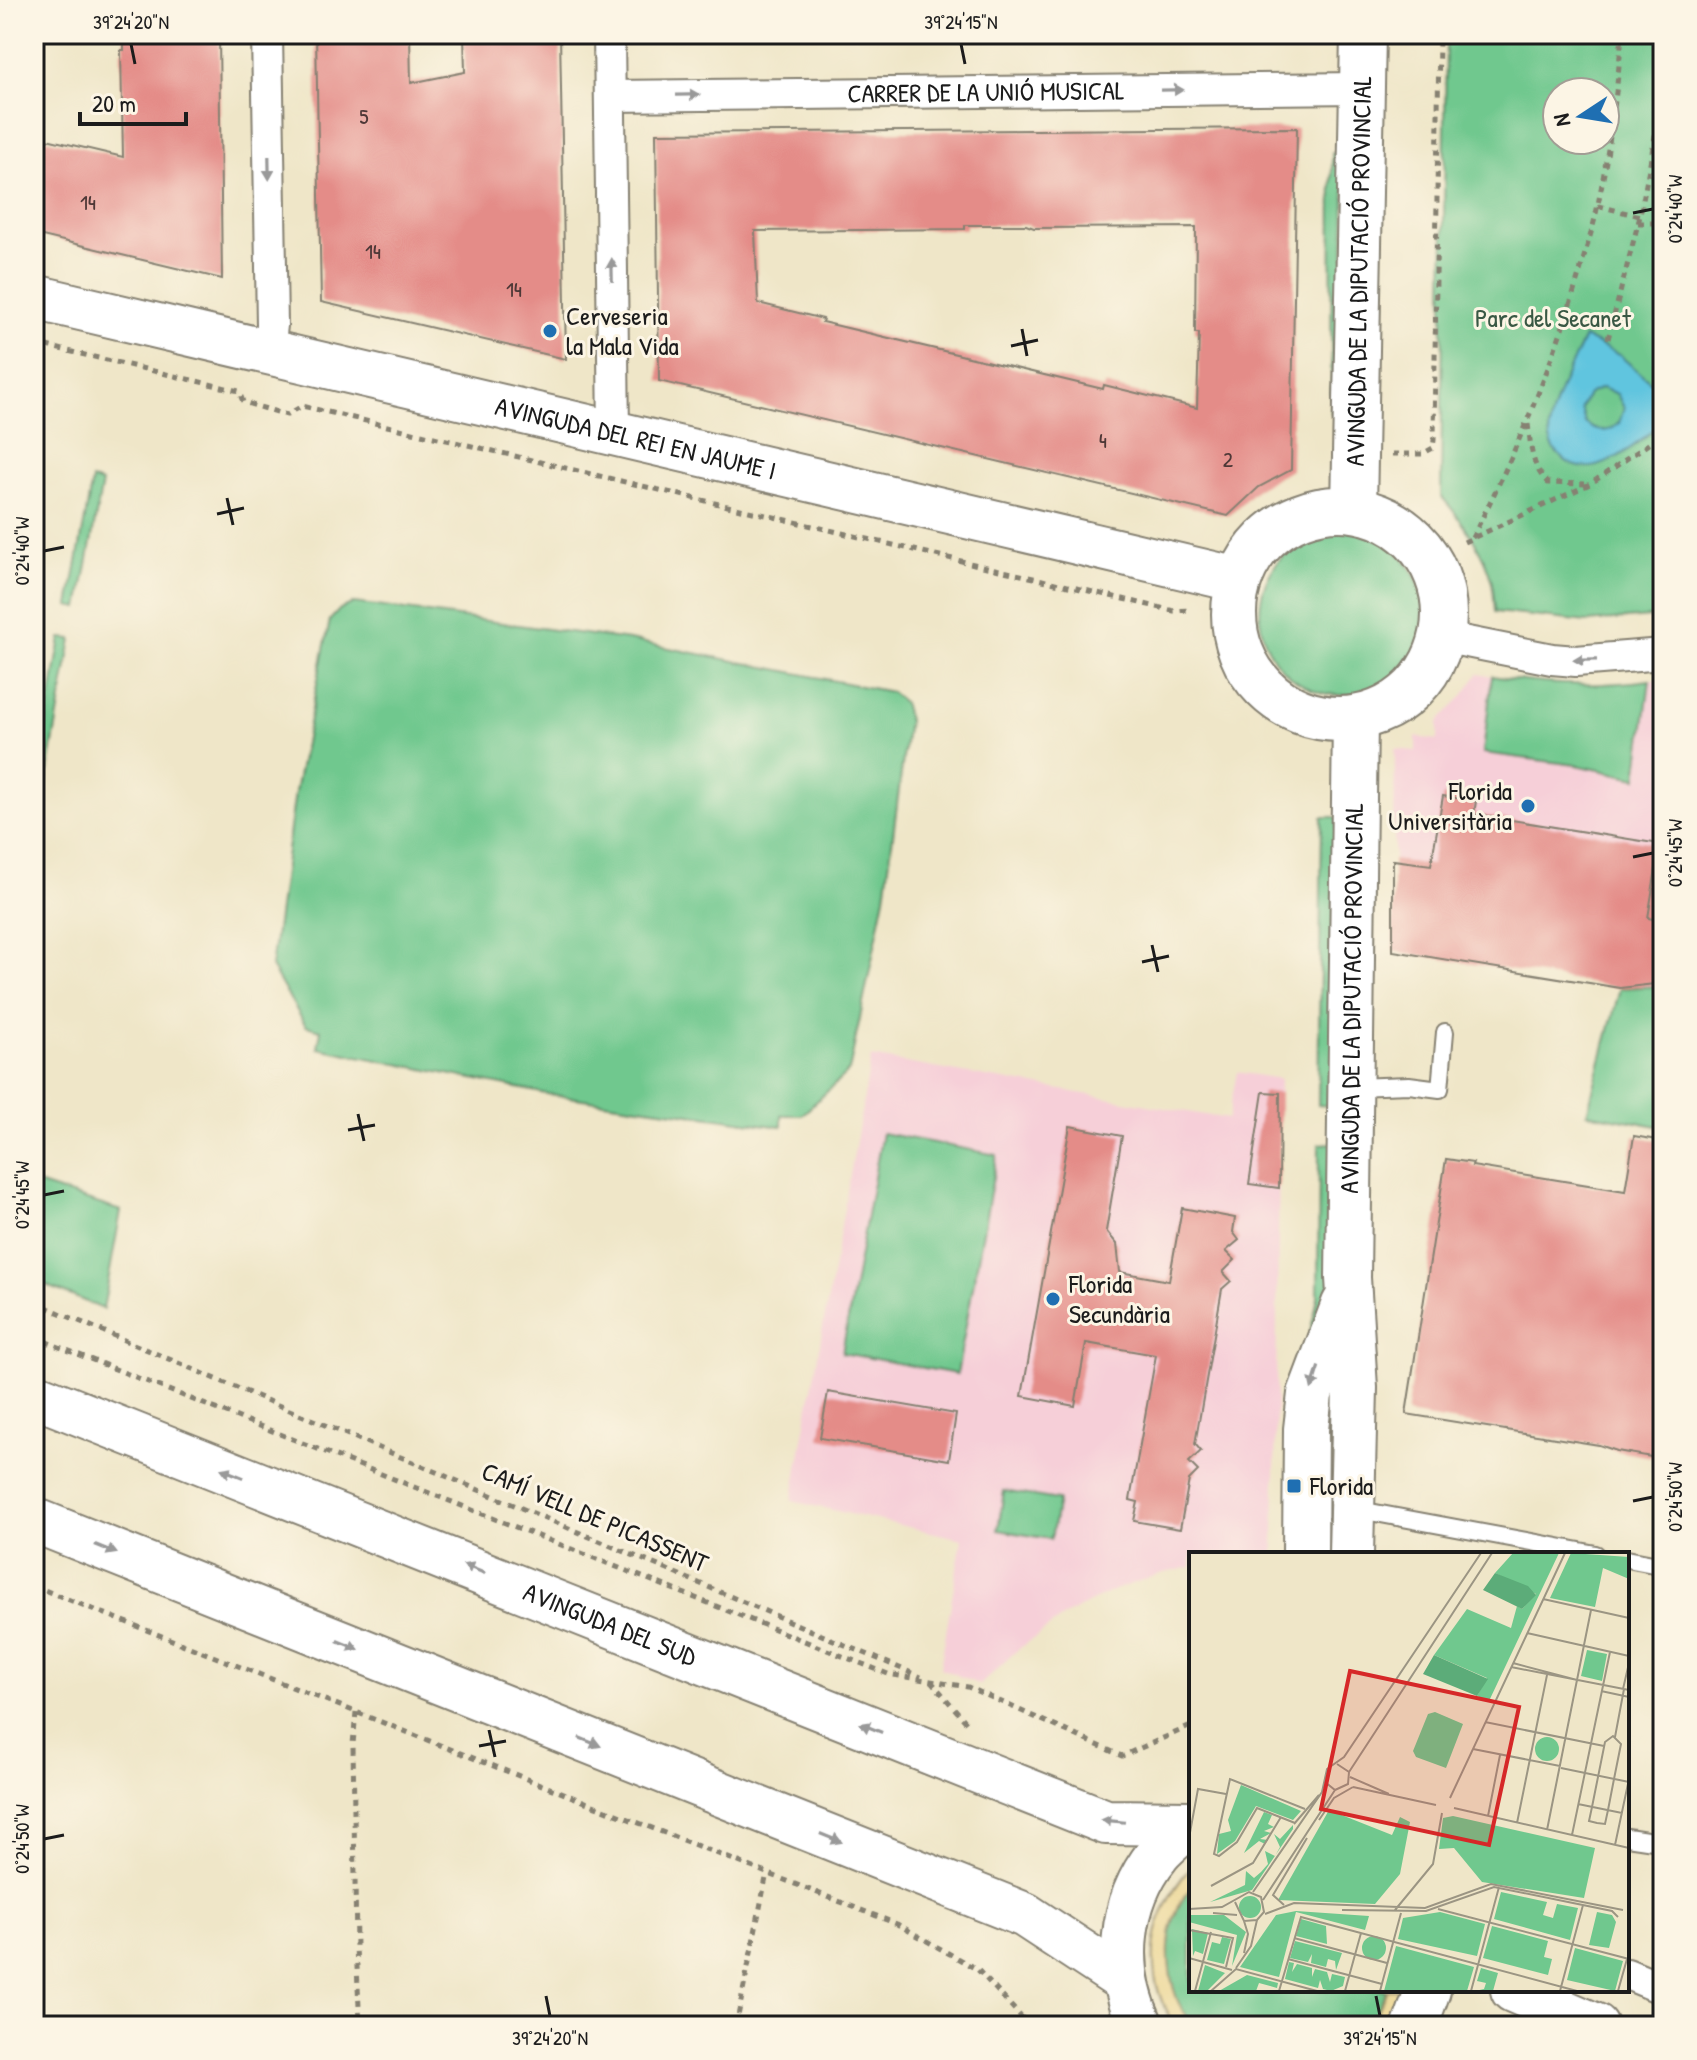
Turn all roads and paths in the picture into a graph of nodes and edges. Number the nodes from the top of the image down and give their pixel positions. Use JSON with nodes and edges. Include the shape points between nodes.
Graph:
{"nodes":[{"id":1,"x":267,"y":34,"type":"edge"},
{"id":2,"x":609,"y":34,"type":"edge"},
{"id":3,"x":1363,"y":34,"type":"edge"},
{"id":4,"x":1439,"y":34,"type":"edge"},
{"id":5,"x":1622,"y":34,"type":"edge"},
{"id":6,"x":1362,"y":88,"type":"junction"},
{"id":7,"x":1663,"y":94,"type":"edge"},
{"id":8,"x":610,"y":96,"type":"junction"},
{"id":9,"x":1598,"y":206,"type":"junction"},
{"id":10,"x":1639,"y":220,"type":"junction"},
{"id":11,"x":1663,"y":223,"type":"edge"},
{"id":12,"x":34,"y":297,"type":"edge"},
{"id":13,"x":1608,"y":339,"type":"dead end"},
{"id":14,"x":34,"y":343,"type":"edge"},
{"id":15,"x":269,"y":352,"type":"junction"},
{"id":16,"x":1528,"y":421,"type":"junction"},
{"id":17,"x":614,"y":432,"type":"junction"},
{"id":18,"x":1663,"y":434,"type":"edge"},
{"id":19,"x":1389,"y":454,"type":"dead end"},
{"id":20,"x":1590,"y":484,"type":"junction"},
{"id":21,"x":1336,"y":498,"type":"junction"},
{"id":22,"x":1472,"y":538,"type":"junction"},
{"id":23,"x":1464,"y":542,"type":"dead end"},
{"id":24,"x":1234,"y":563,"type":"junction"},
{"id":25,"x":1194,"y":608,"type":"dead end"},
{"id":26,"x":1442,"y":637,"type":"junction"},
{"id":27,"x":1663,"y":654,"type":"edge"},
{"id":28,"x":1355,"y":719,"type":"junction"},
{"id":29,"x":1445,"y":1032,"type":"dead end"},
{"id":30,"x":1352,"y":1087,"type":"junction"},
{"id":31,"x":1348,"y":1278,"type":"junction"},
{"id":32,"x":34,"y":1302,"type":"edge"},
{"id":33,"x":34,"y":1337,"type":"edge"},
{"id":34,"x":34,"y":1395,"type":"edge"},
{"id":35,"x":1352,"y":1509,"type":"junction"},
{"id":36,"x":34,"y":1520,"type":"edge"},
{"id":37,"x":1518,"y":1548,"type":"edge"},
{"id":38,"x":1305,"y":1552,"type":"edge"},
{"id":39,"x":1351,"y":1552,"type":"edge"},
{"id":40,"x":1570,"y":1552,"type":"edge"},
{"id":41,"x":1629,"y":1559,"type":"edge"},
{"id":42,"x":1663,"y":1566,"type":"edge"},
{"id":43,"x":34,"y":1586,"type":"edge"},
{"id":44,"x":930,"y":1681,"type":"junction"},
{"id":45,"x":356,"y":1712,"type":"junction"},
{"id":46,"x":969,"y":1724,"type":"dead end"},
{"id":47,"x":1189,"y":1727,"type":"edge"},
{"id":48,"x":1663,"y":1823,"type":"edge"},
{"id":49,"x":1189,"y":1824,"type":"edge"},
{"id":50,"x":1189,"y":1826,"type":"edge"},
{"id":51,"x":1629,"y":1837,"type":"edge"},
{"id":52,"x":767,"y":1873,"type":"junction"},
{"id":53,"x":1629,"y":1975,"type":"edge"},
{"id":54,"x":1124,"y":1980,"type":"junction"},
{"id":55,"x":1663,"y":1989,"type":"edge"},
{"id":56,"x":1427,"y":1992,"type":"edge"},
{"id":57,"x":1518,"y":1992,"type":"edge"},
{"id":58,"x":360,"y":2026,"type":"edge"},
{"id":59,"x":736,"y":2026,"type":"edge"},
{"id":60,"x":1025,"y":2026,"type":"edge"},
{"id":61,"x":1141,"y":2026,"type":"edge"},
{"id":62,"x":1415,"y":2026,"type":"edge"},
{"id":63,"x":1596,"y":2026,"type":"edge"}],
"edges":[{"from":1,"to":15,"type":"street","one_way":true},
{"from":2,"to":8,"type":"street"},
{"from":3,"to":6,"type":"street","name":"AVINGUDA DE LA DIPUTACIÓ PROVINCIAL"},
{"from":4,"to":19,"type":"path","via":[[1433,448],[1422,454]]},
{"from":5,"to":9,"type":"path"},
{"from":8,"to":6,"type":"street","name":"CARRER DE LA UNIÓ MUSICAL","one_way":true},
{"from":6,"to":21,"type":"street","name":"AVINGUDA DE LA DIPUTACIÓ PROVINCIAL"},
{"from":7,"to":10,"type":"path"},
{"from":17,"to":8,"type":"street","one_way":true},
{"from":9,"to":10,"type":"path"},
{"from":9,"to":16,"type":"path","via":[[1571,304]]},
{"from":10,"to":11,"type":"path"},
{"from":10,"to":13,"type":"path"},
{"from":12,"to":15,"type":"street","name":"AVINGUDA DEL REI EN JAUME I"},
{"from":14,"to":25,"type":"path","via":[[239,391],[243,402],[287,415],[302,406],[1174,611]]},
{"from":15,"to":17,"type":"street","name":"AVINGUDA DEL REI EN JAUME I"},
{"from":16,"to":20,"type":"path","via":[[1533,459],[1548,483]]},
{"from":16,"to":22,"type":"path"},
{"from":17,"to":24,"type":"street","name":"AVINGUDA DEL REI EN JAUME I"},
{"from":18,"to":20,"type":"path"},
{"from":20,"to":22,"type":"path"},
{"from":21,"to":24,"type":"street","via":[[1284,523],[1249,558]]},
{"from":21,"to":24,"type":"path","via":[[1269,512],[1239,540]]},
{"from":21,"to":26,"type":"street","via":[[1397,525],[1428,558],[1445,613]]},
{"from":22,"to":23,"type":"path"},
{"from":24,"to":28,"type":"street","via":[[1237,641],[1249,670],[1295,711],[1324,720]]},
{"from":27,"to":26,"type":"street","one_way":true,"via":[[1576,661]]},
{"from":26,"to":28,"type":"street","via":[[1418,685],[1378,713]]},
{"from":28,"to":30,"type":"street","name":"AVINGUDA DE LA DIPUTACIÓ PROVINCIAL"},
{"from":29,"to":30,"type":"lane","via":[[1440,1089]]},
{"from":30,"to":31,"type":"street","name":"AVINGUDA DE LA DIPUTACIÓ PROVINCIAL"},
{"from":31,"to":35,"type":"street","name":"AVINGUDA DE LA DIPUTACIÓ PROVINCIAL","via":[[1355,1388]]},
{"from":31,"to":38,"type":"street","name":"AVINGUDA DE LA DIPUTACIÓ PROVINCIAL","one_way":true,"via":[[1336,1330],[1310,1394]]},
{"from":32,"to":44,"type":"path","name":"CAMÍ VELL DE PICASSENT"},
{"from":33,"to":44,"type":"path","via":[[888,1674]]},
{"from":49,"to":34,"type":"street","name":"AVINGUDA DEL SUD","one_way":true,"via":[[1106,1822]]},
{"from":35,"to":37,"type":"lane"},
{"from":35,"to":39,"type":"street","name":"AVINGUDA DE LA DIPUTACIÓ PROVINCIAL"},
{"from":36,"to":54,"type":"street","one_way":true,"via":[[1025,1915]]},
{"from":37,"to":40,"type":"lane"},
{"from":41,"to":42,"type":"lane"},
{"from":43,"to":45,"type":"path"},
{"from":44,"to":46,"type":"path","name":"CAMÍ VELL DE PICASSENT"},
{"from":44,"to":47,"type":"path","via":[[968,1687],[1122,1756]]},
{"from":45,"to":52,"type":"path"},
{"from":45,"to":58,"type":"path"},
{"from":48,"to":51,"type":"lane","via":[[1660,1842]]},
{"from":50,"to":54,"type":"street","via":[[1159,1853],[1135,1892],[1124,1935]]},
{"from":52,"to":59,"type":"path"},
{"from":52,"to":60,"type":"path","via":[[897,1924],[978,1970]]},
{"from":53,"to":55,"type":"street"},
{"from":54,"to":61,"type":"street"},
{"from":56,"to":62,"type":"street"},
{"from":57,"to":63,"type":"street"}]}
